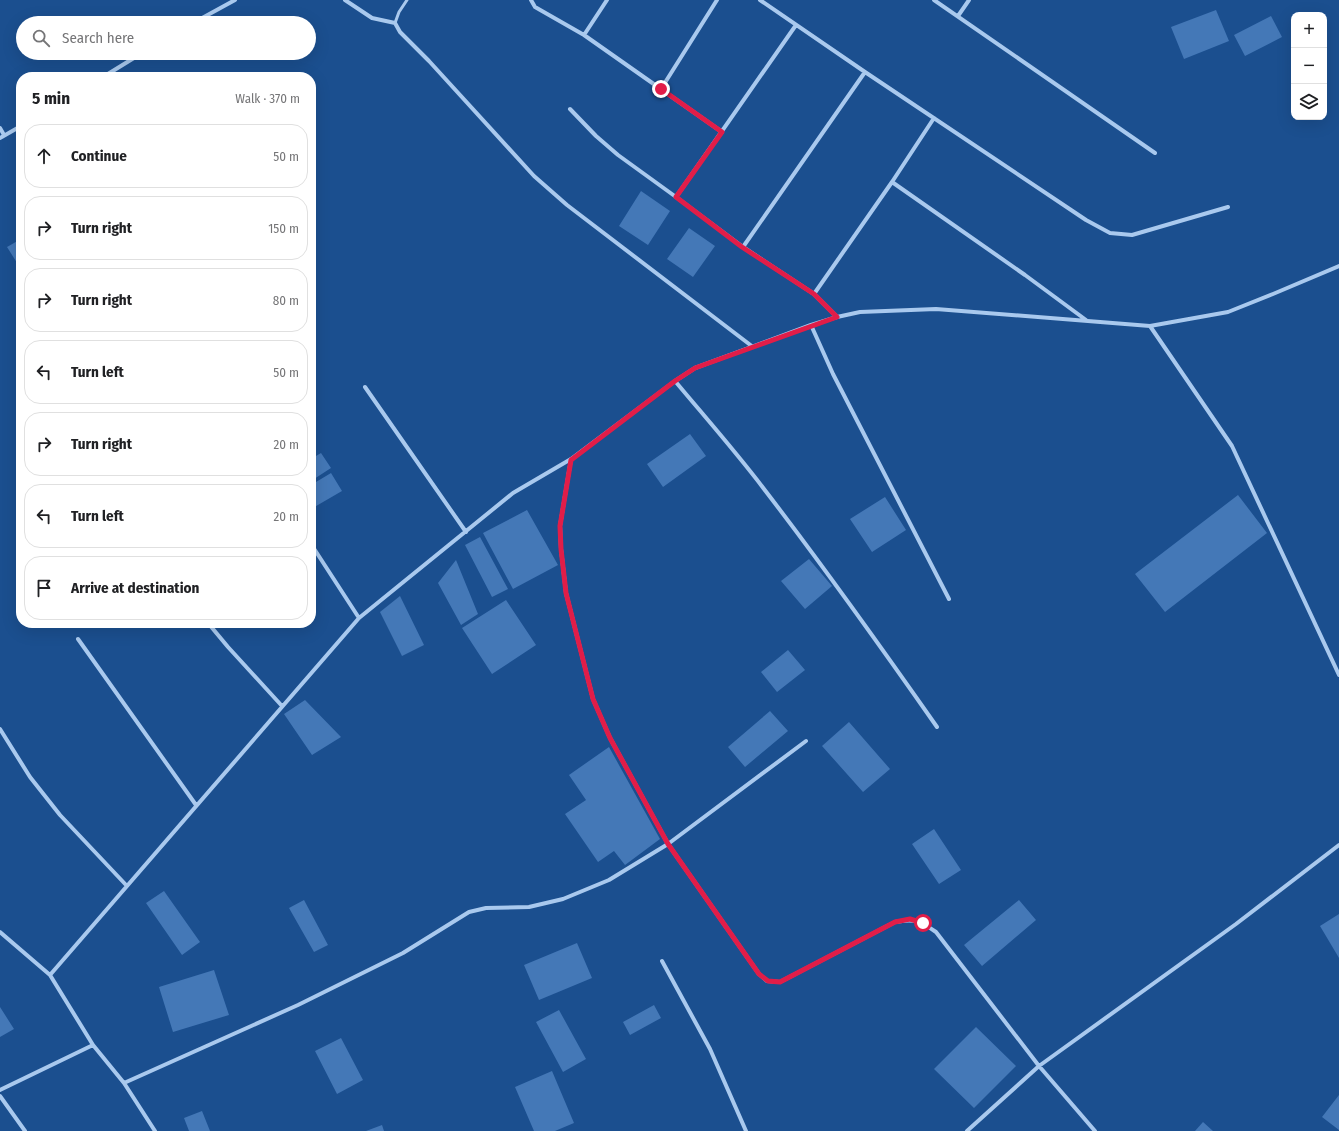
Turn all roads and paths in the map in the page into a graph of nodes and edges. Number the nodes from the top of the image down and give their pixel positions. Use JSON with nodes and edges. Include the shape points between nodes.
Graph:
{"nodes":[{"id":1,"x":234,"y":0,"type":"edge"},
{"id":2,"x":345,"y":0,"type":"edge"},
{"id":3,"x":407,"y":0,"type":"edge"},
{"id":4,"x":532,"y":0,"type":"edge"},
{"id":5,"x":607,"y":0,"type":"edge"},
{"id":6,"x":717,"y":0,"type":"edge"},
{"id":7,"x":760,"y":0,"type":"edge"},
{"id":8,"x":934,"y":0,"type":"edge"},
{"id":9,"x":969,"y":0,"type":"edge"},
{"id":10,"x":205,"y":16,"type":"edge"},
{"id":11,"x":958,"y":16,"type":"junction"},
{"id":12,"x":395,"y":23,"type":"junction"},
{"id":13,"x":796,"y":25,"type":"junction"},
{"id":14,"x":584,"y":36,"type":"junction"},
{"id":15,"x":130,"y":60,"type":"edge"},
{"id":16,"x":110,"y":72,"type":"edge"},
{"id":17,"x":865,"y":72,"type":"junction"},
{"id":18,"x":661,"y":89,"type":"junction"},
{"id":19,"x":570,"y":109,"type":"dead end"},
{"id":20,"x":934,"y":118,"type":"junction"},
{"id":21,"x":0,"y":128,"type":"edge"},
{"id":22,"x":16,"y":129,"type":"edge"},
{"id":23,"x":722,"y":132,"type":"junction"},
{"id":24,"x":2,"y":136,"type":"edge"},
{"id":25,"x":1155,"y":153,"type":"dead end"},
{"id":26,"x":892,"y":182,"type":"junction"},
{"id":27,"x":676,"y":197,"type":"junction"},
{"id":28,"x":1228,"y":207,"type":"dead end"},
{"id":29,"x":742,"y":247,"type":"junction"},
{"id":30,"x":1339,"y":266,"type":"edge"},
{"id":31,"x":814,"y":294,"type":"junction"},
{"id":32,"x":837,"y":317,"type":"junction"},
{"id":33,"x":1087,"y":320,"type":"junction"},
{"id":34,"x":811,"y":325,"type":"junction"},
{"id":35,"x":1150,"y":326,"type":"junction"},
{"id":36,"x":753,"y":347,"type":"junction"},
{"id":37,"x":675,"y":381,"type":"junction"},
{"id":38,"x":365,"y":387,"type":"dead end"},
{"id":39,"x":571,"y":460,"type":"junction"},
{"id":40,"x":466,"y":532,"type":"junction"},
{"id":41,"x":316,"y":552,"type":"edge"},
{"id":42,"x":949,"y":599,"type":"dead end"},
{"id":43,"x":359,"y":618,"type":"junction"},
{"id":44,"x":212,"y":628,"type":"edge"},
{"id":45,"x":78,"y":639,"type":"dead end"},
{"id":46,"x":1339,"y":675,"type":"edge"},
{"id":47,"x":282,"y":706,"type":"junction"},
{"id":48,"x":937,"y":727,"type":"dead end"},
{"id":49,"x":0,"y":729,"type":"edge"},
{"id":50,"x":806,"y":741,"type":"dead end"},
{"id":51,"x":196,"y":805,"type":"junction"},
{"id":52,"x":668,"y":844,"type":"junction"},
{"id":53,"x":1339,"y":846,"type":"edge"},
{"id":54,"x":127,"y":886,"type":"junction"},
{"id":55,"x":0,"y":932,"type":"edge"},
{"id":56,"x":662,"y":961,"type":"dead end"},
{"id":57,"x":50,"y":975,"type":"junction"},
{"id":58,"x":93,"y":1045,"type":"junction"},
{"id":59,"x":1039,"y":1066,"type":"junction"},
{"id":60,"x":124,"y":1083,"type":"junction"},
{"id":61,"x":0,"y":1090,"type":"edge"},
{"id":62,"x":0,"y":1096,"type":"edge"},
{"id":63,"x":25,"y":1131,"type":"edge"},
{"id":64,"x":155,"y":1131,"type":"edge"},
{"id":65,"x":746,"y":1131,"type":"edge"},
{"id":66,"x":967,"y":1131,"type":"edge"},
{"id":67,"x":1095,"y":1131,"type":"edge"}],
"edges":[{"from":1,"to":10,"type":"street"},
{"from":2,"to":12,"type":"street","via":[[372,18]]},
{"from":3,"to":12,"type":"lane"},
{"from":4,"to":14,"type":"street","via":[[535,7]]},
{"from":5,"to":14,"type":"street"},
{"from":6,"to":18,"type":"street"},
{"from":7,"to":13,"type":"street"},
{"from":8,"to":11,"type":"street"},
{"from":9,"to":11,"type":"street"},
{"from":11,"to":25,"type":"street"},
{"from":12,"to":36,"type":"street","via":[[400,32],[534,176],[567,205]]},
{"from":13,"to":17,"type":"street"},
{"from":13,"to":23,"type":"street"},
{"from":14,"to":18,"type":"street"},
{"from":15,"to":16,"type":"street"},
{"from":17,"to":20,"type":"street"},
{"from":17,"to":29,"type":"street"},
{"from":18,"to":23,"type":"street"},
{"from":19,"to":27,"type":"street","via":[[618,155]]},
{"from":20,"to":26,"type":"street"},
{"from":20,"to":28,"type":"street","via":[[1086,220],[1110,233],[1132,235]]},
{"from":21,"to":24,"type":"street"},
{"from":22,"to":24,"type":"street"},
{"from":23,"to":27,"type":"street"},
{"from":26,"to":31,"type":"street"},
{"from":26,"to":33,"type":"street"},
{"from":27,"to":29,"type":"street"},
{"from":29,"to":31,"type":"street"},
{"from":30,"to":35,"type":"street","via":[[1228,312]]},
{"from":31,"to":32,"type":"street"},
{"from":32,"to":33,"type":"street","via":[[860,312],[936,309]]},
{"from":32,"to":34,"type":"street"},
{"from":33,"to":35,"type":"street"},
{"from":34,"to":36,"type":"street"},
{"from":34,"to":42,"type":"street","via":[[833,374]]},
{"from":35,"to":46,"type":"street","via":[[1232,446]]},
{"from":36,"to":37,"type":"street","via":[[695,368]]},
{"from":37,"to":39,"type":"street"},
{"from":37,"to":48,"type":"street","via":[[764,488]]},
{"from":38,"to":40,"type":"street"},
{"from":39,"to":40,"type":"street","via":[[513,493]]},
{"from":39,"to":52,"type":"street","via":[[560,526],[566,593],[578,644],[593,699],[610,738]]},
{"from":40,"to":43,"type":"street"},
{"from":41,"to":43,"type":"street"},
{"from":43,"to":47,"type":"street"},
{"from":44,"to":47,"type":"street"},
{"from":45,"to":51,"type":"street"},
{"from":47,"to":51,"type":"street"},
{"from":49,"to":54,"type":"street","via":[[30,777],[60,815]]},
{"from":50,"to":52,"type":"street"},
{"from":51,"to":54,"type":"street"},
{"from":52,"to":59,"type":"street","via":[[759,974],[768,981],[780,982],[895,922],[910,919],[923,923],[936,932]]},
{"from":52,"to":60,"type":"street","via":[[609,880],[563,899],[529,907],[486,908],[469,912],[402,953],[298,1005]]},
{"from":53,"to":59,"type":"street"},
{"from":54,"to":57,"type":"street"},
{"from":55,"to":57,"type":"street"},
{"from":56,"to":65,"type":"street","via":[[710,1049]]},
{"from":57,"to":58,"type":"street"},
{"from":58,"to":60,"type":"street"},
{"from":58,"to":61,"type":"street"},
{"from":59,"to":66,"type":"street"},
{"from":59,"to":67,"type":"street"},
{"from":60,"to":64,"type":"street"},
{"from":62,"to":63,"type":"street"}]}
